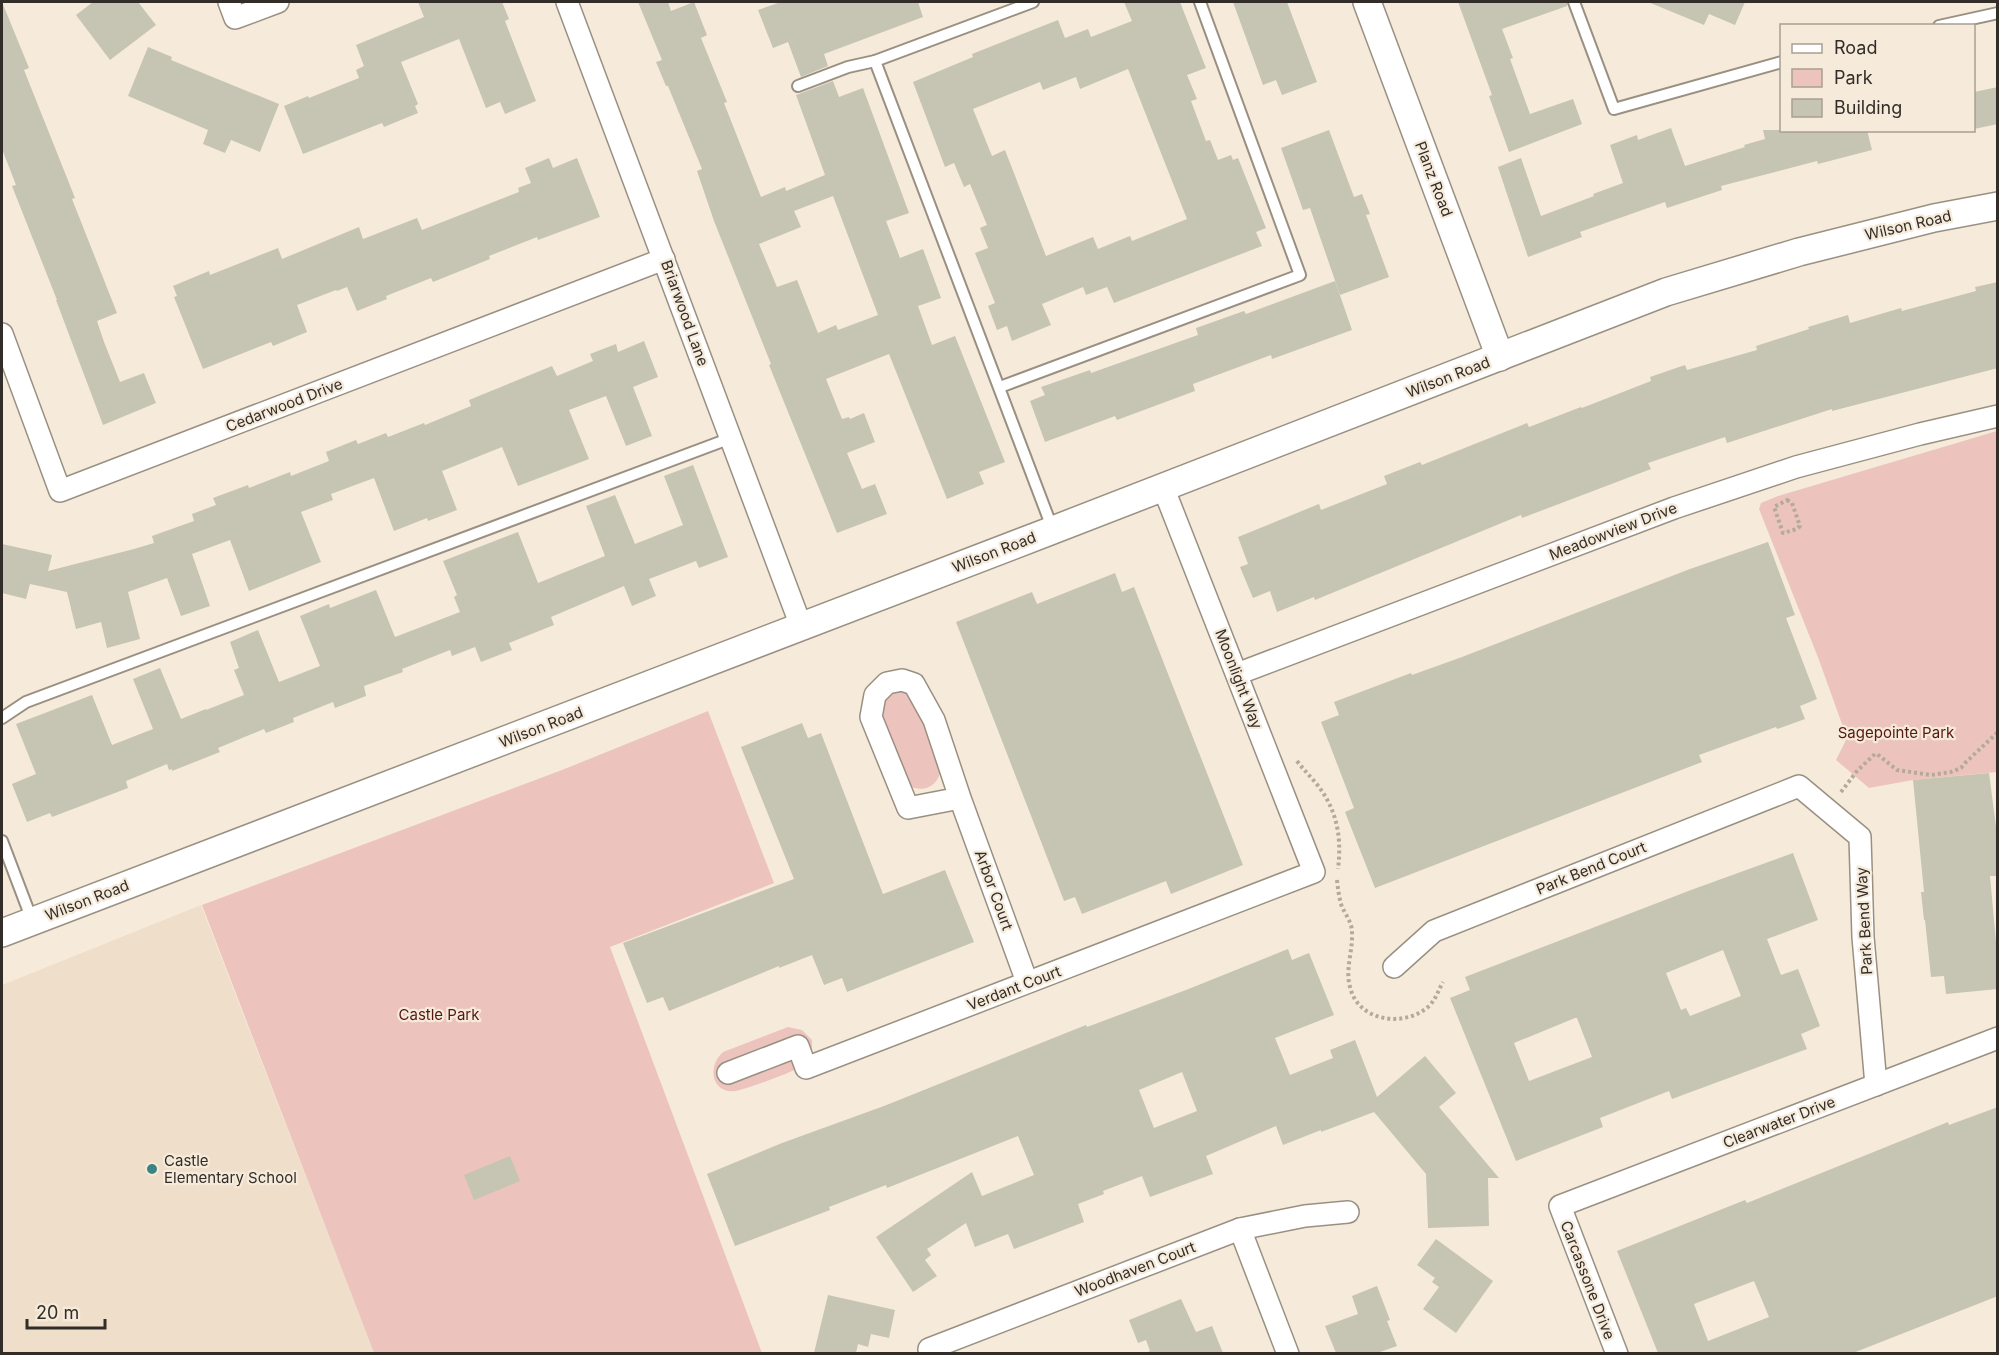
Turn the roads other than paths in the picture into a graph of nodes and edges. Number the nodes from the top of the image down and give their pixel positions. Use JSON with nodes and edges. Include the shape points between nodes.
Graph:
{"nodes":[{"id":1,"x":229,"y":2,"type":"edge"},
{"id":2,"x":278,"y":2,"type":"edge"},
{"id":3,"x":567,"y":2,"type":"edge"},
{"id":4,"x":1032,"y":2,"type":"edge"},
{"id":5,"x":1200,"y":2,"type":"edge"},
{"id":6,"x":1367,"y":2,"type":"edge"},
{"id":7,"x":1574,"y":2,"type":"edge"},
{"id":8,"x":1998,"y":13,"type":"edge"},
{"id":9,"x":1948,"y":24,"type":"edge"},
{"id":10,"x":875,"y":61,"type":"junction"},
{"id":11,"x":1780,"y":63,"type":"edge"},
{"id":12,"x":798,"y":86,"type":"dead end"},
{"id":13,"x":1998,"y":206,"type":"edge"},
{"id":14,"x":664,"y":258,"type":"junction"},
{"id":15,"x":2,"y":334,"type":"edge"},
{"id":16,"x":1500,"y":357,"type":"junction"},
{"id":17,"x":1000,"y":387,"type":"junction"},
{"id":18,"x":1998,"y":416,"type":"edge"},
{"id":19,"x":731,"y":438,"type":"junction"},
{"id":20,"x":1163,"y":487,"type":"junction"},
{"id":21,"x":1053,"y":530,"type":"junction"},
{"id":22,"x":801,"y":626,"type":"junction"},
{"id":23,"x":1237,"y":674,"type":"junction"},
{"id":24,"x":2,"y":718,"type":"edge"},
{"id":25,"x":1799,"y":786,"type":"joint"},
{"id":26,"x":960,"y":798,"type":"junction"},
{"id":27,"x":2,"y":841,"type":"edge"},
{"id":28,"x":1314,"y":873,"type":"joint"},
{"id":29,"x":32,"y":920,"type":"junction"},
{"id":30,"x":2,"y":933,"type":"edge"},
{"id":31,"x":1394,"y":967,"type":"dead end"},
{"id":32,"x":1027,"y":982,"type":"junction"},
{"id":33,"x":1998,"y":1038,"type":"edge"},
{"id":34,"x":728,"y":1073,"type":"dead end"},
{"id":35,"x":1876,"y":1084,"type":"junction"},
{"id":36,"x":1560,"y":1206,"type":"joint"},
{"id":37,"x":1348,"y":1212,"type":"dead end"},
{"id":38,"x":1240,"y":1228,"type":"junction"},
{"id":39,"x":929,"y":1351,"type":"edge"},
{"id":40,"x":1288,"y":1353,"type":"edge"},
{"id":41,"x":1617,"y":1353,"type":"edge"}],
"edges":[{"from":1,"to":2,"type":"street","via":[[235,18]]},
{"from":3,"to":14,"type":"street","name":"Briarwood Lane"},
{"from":4,"to":10,"type":"lane"},
{"from":5,"to":17,"type":"lane","via":[[1300,274]]},
{"from":6,"to":16,"type":"street","name":"Planz Road"},
{"from":7,"to":11,"type":"lane","via":[[1614,109]]},
{"from":8,"to":9,"type":"lane"},
{"from":10,"to":12,"type":"lane"},
{"from":10,"to":17,"type":"lane"},
{"from":13,"to":16,"type":"street","name":"Wilson Road","via":[[1811,249],[1666,292]]},
{"from":14,"to":15,"type":"street","name":"Cedarwood Drive","via":[[60,491]]},
{"from":14,"to":19,"type":"street","name":"Briarwood Lane"},
{"from":16,"to":20,"type":"street","name":"Wilson Road"},
{"from":17,"to":21,"type":"lane"},
{"from":18,"to":23,"type":"street","name":"Meadowview Drive","via":[[1796,467],[1674,508]]},
{"from":19,"to":22,"type":"street","name":"Briarwood Lane"},
{"from":19,"to":24,"type":"lane","via":[[26,702]]},
{"from":20,"to":21,"type":"street","name":"Wilson Road"},
{"from":20,"to":23,"type":"street","name":"Moonlight Way"},
{"from":21,"to":22,"type":"street","name":"Wilson Road"},
{"from":22,"to":29,"type":"street","name":"Wilson Road"},
{"from":23,"to":28,"type":"street","name":"Moonlight Way"},
{"from":25,"to":31,"type":"street","name":"Park Bend Court","via":[[1434,930]]},
{"from":25,"to":35,"type":"street","name":"Park Bend Way","via":[[1860,837],[1863,936]]},
{"from":26,"to":26,"type":"street","name":"Arbor Court","via":[[908,808],[871,717],[875,695],[887,683],[902,680],[914,684],[934,720]]},
{"from":26,"to":32,"type":"street","name":"Arbor Court"},
{"from":27,"to":29,"type":"lane"},
{"from":28,"to":32,"type":"street","name":"Verdant Court"},
{"from":29,"to":30,"type":"street","name":"Wilson Road"},
{"from":32,"to":34,"type":"street","name":"Verdant Court","via":[[806,1068],[798,1046]]},
{"from":33,"to":35,"type":"street","name":"Clearwater Drive"},
{"from":35,"to":36,"type":"street","name":"Clearwater Drive"},
{"from":36,"to":41,"type":"street","name":"Carcassone Drive"},
{"from":37,"to":38,"type":"street","name":"Woodhaven Court"},
{"from":38,"to":39,"type":"street","name":"Woodhaven Court"},
{"from":38,"to":40,"type":"street"}]}
